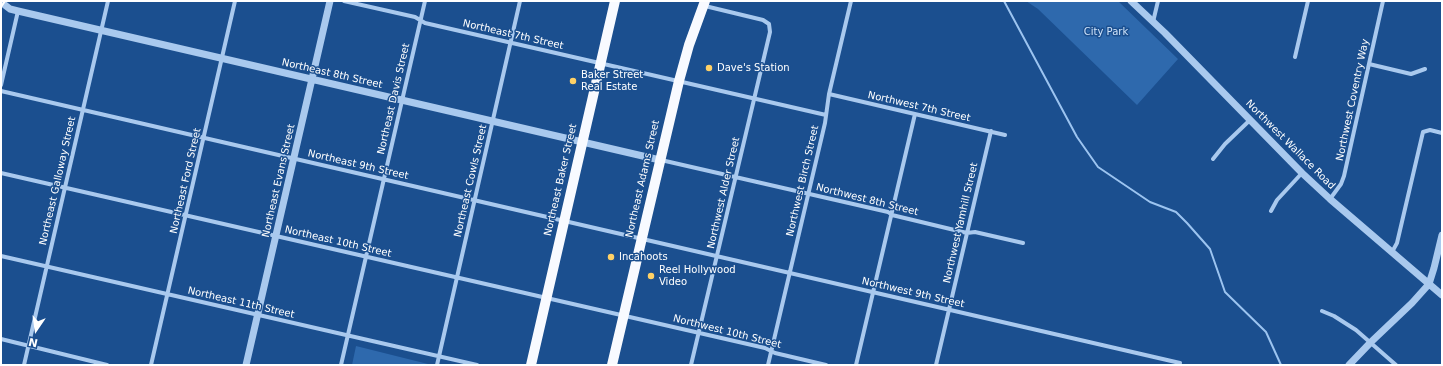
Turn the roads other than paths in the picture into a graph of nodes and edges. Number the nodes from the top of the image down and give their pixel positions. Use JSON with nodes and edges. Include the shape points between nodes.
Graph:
{"nodes":[{"id":1,"x":108,"y":1,"type":"edge"},
{"id":2,"x":235,"y":1,"type":"edge"},
{"id":3,"x":330,"y":1,"type":"edge"},
{"id":4,"x":344,"y":1,"type":"edge"},
{"id":5,"x":425,"y":1,"type":"edge"},
{"id":6,"x":520,"y":1,"type":"edge"},
{"id":7,"x":615,"y":1,"type":"edge"},
{"id":8,"x":851,"y":1,"type":"edge"},
{"id":9,"x":1131,"y":1,"type":"edge"},
{"id":10,"x":1158,"y":1,"type":"edge"},
{"id":11,"x":1308,"y":1,"type":"edge"},
{"id":12,"x":1383,"y":1,"type":"edge"},
{"id":13,"x":1,"y":2,"type":"edge"},
{"id":14,"x":704,"y":3,"type":"edge"},
{"id":15,"x":18,"y":12,"type":"junction"},
{"id":16,"x":421,"y":20,"type":"junction"},
{"id":17,"x":1153,"y":22,"type":"junction"},
{"id":18,"x":101,"y":31,"type":"junction"},
{"id":19,"x":511,"y":42,"type":"junction"},
{"id":20,"x":1295,"y":57,"type":"dead end"},
{"id":21,"x":222,"y":59,"type":"junction"},
{"id":22,"x":601,"y":63,"type":"junction"},
{"id":23,"x":1369,"y":64,"type":"junction"},
{"id":24,"x":1425,"y":69,"type":"dead end"},
{"id":25,"x":312,"y":79,"type":"junction"},
{"id":26,"x":678,"y":81,"type":"junction"},
{"id":27,"x":1,"y":85,"type":"edge"},
{"id":28,"x":1,"y":91,"type":"edge"},
{"id":29,"x":829,"y":94,"type":"junction"},
{"id":30,"x":755,"y":98,"type":"junction"},
{"id":31,"x":402,"y":100,"type":"junction"},
{"id":32,"x":83,"y":110,"type":"junction"},
{"id":33,"x":915,"y":114,"type":"junction"},
{"id":34,"x":826,"y":115,"type":"junction"},
{"id":35,"x":1250,"y":120,"type":"junction"},
{"id":36,"x":492,"y":121,"type":"junction"},
{"id":37,"x":991,"y":131,"type":"junction"},
{"id":38,"x":1442,"y":133,"type":"edge"},
{"id":39,"x":1005,"y":134,"type":"dead end"},
{"id":40,"x":204,"y":138,"type":"junction"},
{"id":41,"x":582,"y":142,"type":"junction"},
{"id":42,"x":294,"y":159,"type":"junction"},
{"id":43,"x":1213,"y":159,"type":"dead end"},
{"id":44,"x":660,"y":160,"type":"junction"},
{"id":45,"x":1,"y":173,"type":"edge"},
{"id":46,"x":1302,"y":173,"type":"junction"},
{"id":47,"x":736,"y":178,"type":"junction"},
{"id":48,"x":384,"y":180,"type":"junction"},
{"id":49,"x":65,"y":188,"type":"junction"},
{"id":50,"x":809,"y":193,"type":"junction"},
{"id":51,"x":1330,"y":199,"type":"junction"},
{"id":52,"x":474,"y":200,"type":"junction"},
{"id":53,"x":1271,"y":211,"type":"dead end"},
{"id":54,"x":186,"y":215,"type":"junction"},
{"id":55,"x":892,"y":215,"type":"junction"},
{"id":56,"x":564,"y":221,"type":"junction"},
{"id":57,"x":967,"y":234,"type":"junction"},
{"id":58,"x":1442,"y":235,"type":"edge"},
{"id":59,"x":276,"y":236,"type":"junction"},
{"id":60,"x":642,"y":239,"type":"junction"},
{"id":61,"x":1024,"y":243,"type":"dead end"},
{"id":62,"x":1392,"y":252,"type":"junction"},
{"id":63,"x":1,"y":256,"type":"edge"},
{"id":64,"x":717,"y":256,"type":"junction"},
{"id":65,"x":366,"y":257,"type":"junction"},
{"id":66,"x":47,"y":266,"type":"junction"},
{"id":67,"x":790,"y":273,"type":"junction"},
{"id":68,"x":457,"y":278,"type":"junction"},
{"id":69,"x":1429,"y":284,"type":"junction"},
{"id":70,"x":874,"y":293,"type":"junction"},
{"id":71,"x":168,"y":294,"type":"junction"},
{"id":72,"x":1442,"y":295,"type":"edge"},
{"id":73,"x":546,"y":298,"type":"junction"},
{"id":74,"x":949,"y":310,"type":"junction"},
{"id":75,"x":1322,"y":311,"type":"dead end"},
{"id":76,"x":258,"y":314,"type":"junction"},
{"id":77,"x":624,"y":316,"type":"junction"},
{"id":78,"x":699,"y":333,"type":"junction"},
{"id":79,"x":348,"y":336,"type":"junction"},
{"id":80,"x":1,"y":339,"type":"edge"},
{"id":81,"x":1370,"y":342,"type":"junction"},
{"id":82,"x":28,"y":346,"type":"junction"},
{"id":83,"x":771,"y":351,"type":"junction"},
{"id":84,"x":438,"y":356,"type":"junction"},
{"id":85,"x":1180,"y":363,"type":"dead end"},
{"id":86,"x":24,"y":365,"type":"edge"},
{"id":87,"x":107,"y":365,"type":"edge"},
{"id":88,"x":151,"y":365,"type":"edge"},
{"id":89,"x":246,"y":365,"type":"edge"},
{"id":90,"x":341,"y":365,"type":"edge"},
{"id":91,"x":436,"y":365,"type":"edge"},
{"id":92,"x":477,"y":365,"type":"edge"},
{"id":93,"x":531,"y":365,"type":"edge"},
{"id":94,"x":612,"y":365,"type":"edge"},
{"id":95,"x":692,"y":365,"type":"edge"},
{"id":96,"x":768,"y":365,"type":"edge"},
{"id":97,"x":826,"y":365,"type":"edge"},
{"id":98,"x":856,"y":365,"type":"edge"},
{"id":99,"x":936,"y":365,"type":"edge"},
{"id":100,"x":1349,"y":365,"type":"edge"},
{"id":101,"x":1396,"y":365,"type":"edge"}],
"edges":[{"from":1,"to":18,"type":"street","name":"Northeast Galloway Street"},
{"from":2,"to":21,"type":"street","name":"Northeast Ford Street"},
{"from":3,"to":25,"type":"street","name":"Northeast Evans Street"},
{"from":4,"to":16,"type":"street","name":"Northeast 7th Street"},
{"from":5,"to":16,"type":"street","name":"Northeast Davis Street"},
{"from":6,"to":19,"type":"street","name":"Northeast Cowls Street"},
{"from":7,"to":22,"type":"highway","name":"Northeast Baker Street"},
{"from":8,"to":29,"type":"street","name":"Northwest Birch Street"},
{"from":9,"to":17,"type":"street","name":"Northwest Wallace Road"},
{"from":10,"to":17,"type":"street"},
{"from":11,"to":20,"type":"street"},
{"from":12,"to":23,"type":"street","name":"Northwest Coventry Way"},
{"from":13,"to":15,"type":"street","name":"Northeast 8th Street"},
{"from":14,"to":26,"type":"highway","name":"Northeast Adams Street"},
{"from":14,"to":30,"type":"street","name":"Northwest Alder Street","via":[[769,24],[770,32]]},
{"from":15,"to":18,"type":"street","name":"Northeast 8th Street"},
{"from":15,"to":27,"type":"street"},
{"from":16,"to":19,"type":"street","name":"Northeast 7th Street"},
{"from":16,"to":31,"type":"street","name":"Northeast Davis Street"},
{"from":17,"to":35,"type":"street","name":"Northwest Wallace Road"},
{"from":18,"to":21,"type":"street","name":"Northeast 8th Street"},
{"from":18,"to":32,"type":"street","name":"Northeast Galloway Street"},
{"from":19,"to":22,"type":"street","name":"Northeast 7th Street"},
{"from":19,"to":36,"type":"street","name":"Northeast Cowls Street"},
{"from":21,"to":25,"type":"street","name":"Northeast 8th Street"},
{"from":21,"to":40,"type":"street","name":"Northeast Ford Street"},
{"from":22,"to":26,"type":"street","name":"Northeast 7th Street"},
{"from":22,"to":41,"type":"highway","name":"Northeast Baker Street"},
{"from":23,"to":24,"type":"street","via":[[1411,74]]},
{"from":23,"to":51,"type":"street","name":"Northwest Coventry Way","via":[[1344,176]]},
{"from":25,"to":31,"type":"street","name":"Northeast 8th Street"},
{"from":25,"to":42,"type":"street","name":"Northeast Evans Street"},
{"from":26,"to":30,"type":"street"},
{"from":26,"to":44,"type":"highway","name":"Northeast Adams Street"},
{"from":28,"to":32,"type":"street","name":"Northeast 9th Street"},
{"from":29,"to":33,"type":"street","name":"Northwest 7th Street"},
{"from":29,"to":34,"type":"street","name":"Northwest Birch Street"},
{"from":30,"to":34,"type":"street"},
{"from":30,"to":47,"type":"street","name":"Northwest Alder Street"},
{"from":31,"to":36,"type":"street","name":"Northeast 8th Street"},
{"from":31,"to":48,"type":"street","name":"Northeast Davis Street"},
{"from":32,"to":40,"type":"street","name":"Northeast 9th Street"},
{"from":32,"to":49,"type":"street","name":"Northeast Galloway Street"},
{"from":33,"to":37,"type":"street","name":"Northwest 7th Street"},
{"from":33,"to":55,"type":"street"},
{"from":34,"to":50,"type":"street","name":"Northwest Birch Street"},
{"from":35,"to":43,"type":"street"},
{"from":35,"to":46,"type":"street","name":"Northwest Wallace Road"},
{"from":36,"to":41,"type":"street","name":"Northeast 8th Street"},
{"from":36,"to":52,"type":"street","name":"Northeast Cowls Street"},
{"from":37,"to":39,"type":"street","name":"Northwest 7th Street"},
{"from":37,"to":57,"type":"street","name":"Northwest Yamhill Street"},
{"from":38,"to":62,"type":"street","via":[[1430,130],[1423,132],[1397,243]]},
{"from":40,"to":42,"type":"street","name":"Northeast 9th Street"},
{"from":40,"to":54,"type":"street","name":"Northeast Ford Street"},
{"from":41,"to":44,"type":"street","name":"Northeast 8th Street"},
{"from":41,"to":56,"type":"highway","name":"Northeast Baker Street"},
{"from":42,"to":48,"type":"street","name":"Northeast 9th Street"},
{"from":42,"to":59,"type":"street","name":"Northeast Evans Street"},
{"from":44,"to":47,"type":"street","name":"Northwest 8th Street"},
{"from":44,"to":60,"type":"highway","name":"Northeast Adams Street"},
{"from":45,"to":49,"type":"street","name":"Northeast 10th Street"},
{"from":46,"to":51,"type":"street","name":"Northwest Wallace Road"},
{"from":46,"to":53,"type":"street","via":[[1277,200]]},
{"from":47,"to":50,"type":"street","name":"Northwest 8th Street"},
{"from":47,"to":64,"type":"street","name":"Northwest Alder Street"},
{"from":48,"to":52,"type":"street","name":"Northeast 9th Street"},
{"from":48,"to":65,"type":"street","name":"Northeast Davis Street"},
{"from":49,"to":54,"type":"street","name":"Northeast 10th Street"},
{"from":49,"to":66,"type":"street","name":"Northeast Galloway Street"},
{"from":50,"to":55,"type":"street","name":"Northwest 8th Street"},
{"from":50,"to":67,"type":"street","name":"Northwest Birch Street"},
{"from":51,"to":62,"type":"street","name":"Northwest Wallace Road"},
{"from":52,"to":56,"type":"street","name":"Northeast 9th Street"},
{"from":52,"to":68,"type":"street","name":"Northeast Cowls Street"},
{"from":54,"to":59,"type":"street","name":"Northeast 10th Street"},
{"from":54,"to":71,"type":"street","name":"Northeast Ford Street"},
{"from":55,"to":57,"type":"street","name":"Northwest 8th Street"},
{"from":55,"to":70,"type":"street"},
{"from":56,"to":60,"type":"street","name":"Northeast 9th Street"},
{"from":56,"to":73,"type":"highway","name":"Northeast Baker Street"},
{"from":57,"to":61,"type":"street","name":"Northwest 8th Street","via":[[975,232]]},
{"from":57,"to":74,"type":"street","name":"Northwest Yamhill Street"},
{"from":58,"to":69,"type":"street"},
{"from":59,"to":65,"type":"street","name":"Northeast 10th Street"},
{"from":59,"to":76,"type":"street","name":"Northeast Evans Street"},
{"from":60,"to":64,"type":"street","name":"Northwest 9th Street"},
{"from":60,"to":77,"type":"highway","name":"Northeast Adams Street"},
{"from":62,"to":69,"type":"street","name":"Northwest Wallace Road"},
{"from":63,"to":66,"type":"street","name":"Northeast 11th Street"},
{"from":64,"to":67,"type":"street","name":"Northwest 9th Street"},
{"from":64,"to":78,"type":"street","name":"Northwest Alder Street"},
{"from":65,"to":68,"type":"street","name":"Northeast 10th Street"},
{"from":65,"to":79,"type":"street","name":"Northeast Davis Street"},
{"from":66,"to":71,"type":"street","name":"Northeast 11th Street"},
{"from":66,"to":82,"type":"street","name":"Northeast Galloway Street"},
{"from":67,"to":70,"type":"street","name":"Northwest 9th Street"},
{"from":67,"to":83,"type":"street","name":"Northwest Birch Street"},
{"from":68,"to":73,"type":"street","name":"Northeast 10th Street"},
{"from":68,"to":84,"type":"street","name":"Northeast Cowls Street"},
{"from":69,"to":72,"type":"street","name":"Northwest Wallace Road"},
{"from":69,"to":81,"type":"street"},
{"from":70,"to":74,"type":"street","name":"Northwest 9th Street"},
{"from":70,"to":98,"type":"street"},
{"from":71,"to":76,"type":"street","name":"Northeast 11th Street"},
{"from":71,"to":88,"type":"street","name":"Northeast Ford Street"},
{"from":73,"to":77,"type":"street","name":"Northeast 10th Street"},
{"from":73,"to":93,"type":"highway","name":"Northeast Baker Street"},
{"from":74,"to":85,"type":"street","name":"Northwest 9th Street"},
{"from":74,"to":99,"type":"street","name":"Northwest Yamhill Street"},
{"from":75,"to":81,"type":"street","via":[[1344,322]]},
{"from":76,"to":79,"type":"street","name":"Northeast 11th Street"},
{"from":76,"to":89,"type":"street","name":"Northeast Evans Street"},
{"from":77,"to":78,"type":"street","name":"Northwest 10th Street"},
{"from":77,"to":94,"type":"highway","name":"Northeast Adams Street"},
{"from":78,"to":83,"type":"street","name":"Northwest 10th Street"},
{"from":78,"to":95,"type":"street","name":"Northwest Alder Street"},
{"from":79,"to":84,"type":"street","name":"Northeast 11th Street"},
{"from":79,"to":90,"type":"street","name":"Northeast Davis Street"},
{"from":80,"to":82,"type":"street"},
{"from":81,"to":100,"type":"street"},
{"from":81,"to":101,"type":"street"},
{"from":82,"to":86,"type":"street","name":"Northeast Galloway Street"},
{"from":82,"to":87,"type":"street"},
{"from":83,"to":96,"type":"street","name":"Northwest Birch Street"},
{"from":83,"to":97,"type":"street","name":"Northwest 10th Street"},
{"from":84,"to":91,"type":"street","name":"Northeast Cowls Street"},
{"from":84,"to":92,"type":"street","name":"Northeast 11th Street"}]}
